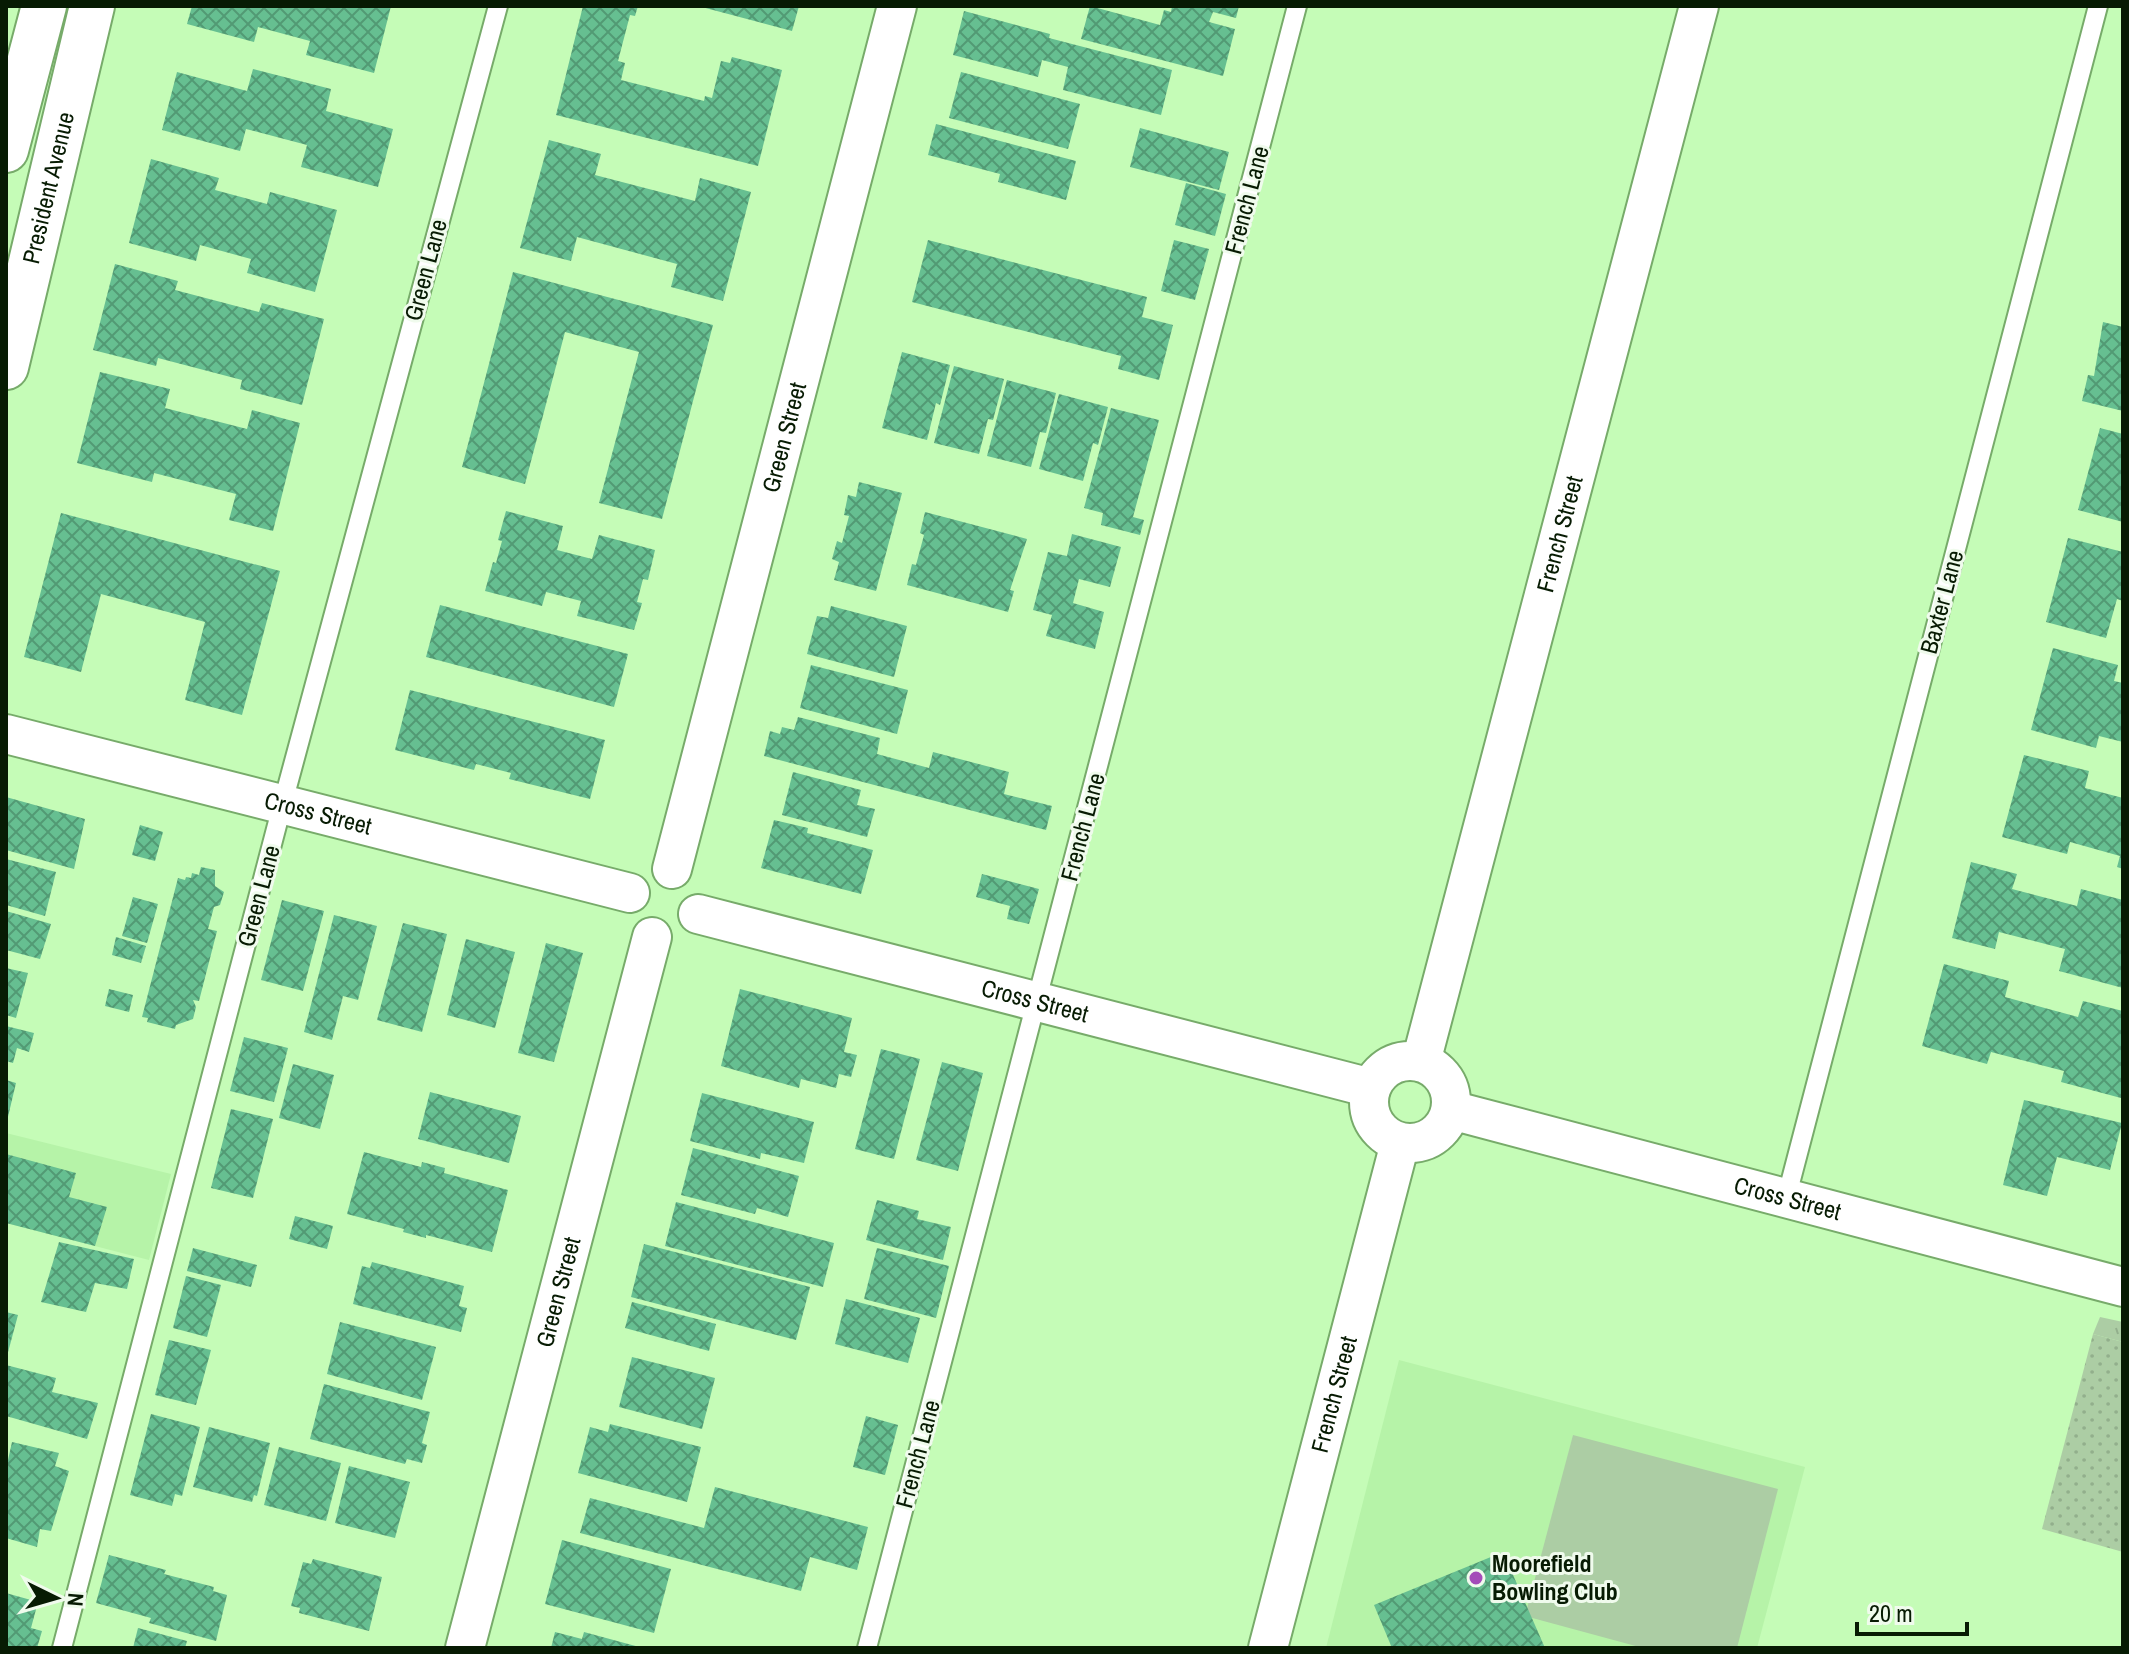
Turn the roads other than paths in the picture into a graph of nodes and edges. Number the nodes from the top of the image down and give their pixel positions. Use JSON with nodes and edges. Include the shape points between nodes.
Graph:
{"nodes":[{"id":1,"x":44,"y":6,"type":"edge"},
{"id":2,"x":498,"y":6,"type":"edge"},
{"id":3,"x":897,"y":6,"type":"edge"},
{"id":4,"x":1297,"y":6,"type":"edge"},
{"id":5,"x":1699,"y":6,"type":"edge"},
{"id":6,"x":2098,"y":6,"type":"edge"},
{"id":7,"x":91,"y":8,"type":"edge"},
{"id":8,"x":16,"y":71,"type":"edge"},
{"id":9,"x":6,"y":150,"type":"edge"},
{"id":10,"x":6,"y":297,"type":"edge"},
{"id":11,"x":6,"y":367,"type":"edge"},
{"id":12,"x":6,"y":734,"type":"edge"},
{"id":13,"x":282,"y":806,"type":"junction"},
{"id":14,"x":672,"y":869,"type":"junction"},
{"id":15,"x":630,"y":893,"type":"junction"},
{"id":16,"x":698,"y":914,"type":"junction"},
{"id":17,"x":652,"y":937,"type":"junction"},
{"id":18,"x":1037,"y":1003,"type":"junction"},
{"id":19,"x":1421,"y":1062,"type":"junction"},
{"id":20,"x":1371,"y":1088,"type":"junction"},
{"id":21,"x":1451,"y":1110,"type":"junction"},
{"id":22,"x":1400,"y":1143,"type":"junction"},
{"id":23,"x":1786,"y":1199,"type":"junction"},
{"id":24,"x":2123,"y":1287,"type":"edge"},
{"id":25,"x":62,"y":1648,"type":"edge"},
{"id":26,"x":465,"y":1648,"type":"edge"},
{"id":27,"x":867,"y":1648,"type":"edge"},
{"id":28,"x":1268,"y":1648,"type":"edge"}],
"edges":[{"from":1,"to":8,"type":"highway","name":"President Avenue"},
{"from":2,"to":13,"type":"lane","name":"Green Lane"},
{"from":3,"to":14,"type":"street","name":"Green Street"},
{"from":4,"to":18,"type":"lane","name":"French Lane"},
{"from":5,"to":19,"type":"street","name":"French Street"},
{"from":6,"to":23,"type":"lane","name":"Baxter Lane"},
{"from":7,"to":10,"type":"highway","name":"President Avenue","via":[[17,245]]},
{"from":7,"to":11,"type":"highway","name":"President Avenue"},
{"from":8,"to":9,"type":"highway","name":"President Avenue"},
{"from":12,"to":13,"type":"street","name":"Cross Street"},
{"from":13,"to":15,"type":"street","name":"Cross Street"},
{"from":13,"to":25,"type":"lane","name":"Green Lane"},
{"from":14,"to":15,"type":"street","via":[[641,876]]},
{"from":14,"to":16,"type":"street","via":[[697,891]]},
{"from":15,"to":17,"type":"street","via":[[634,924]]},
{"from":16,"to":17,"type":"street","via":[[674,938]]},
{"from":16,"to":18,"type":"street","name":"Cross Street"},
{"from":17,"to":26,"type":"street","name":"Green Street"},
{"from":18,"to":20,"type":"street","name":"Cross Street"},
{"from":18,"to":27,"type":"lane","name":"French Lane"},
{"from":19,"to":20,"type":"street","via":[[1393,1064]]},
{"from":19,"to":21,"type":"street","via":[[1446,1081]]},
{"from":20,"to":22,"type":"street","via":[[1375,1125]]},
{"from":21,"to":22,"type":"street","via":[[1432,1138]]},
{"from":21,"to":23,"type":"street","name":"Cross Street"},
{"from":22,"to":28,"type":"street","name":"French Street"},
{"from":23,"to":24,"type":"street","name":"Cross Street"}]}
